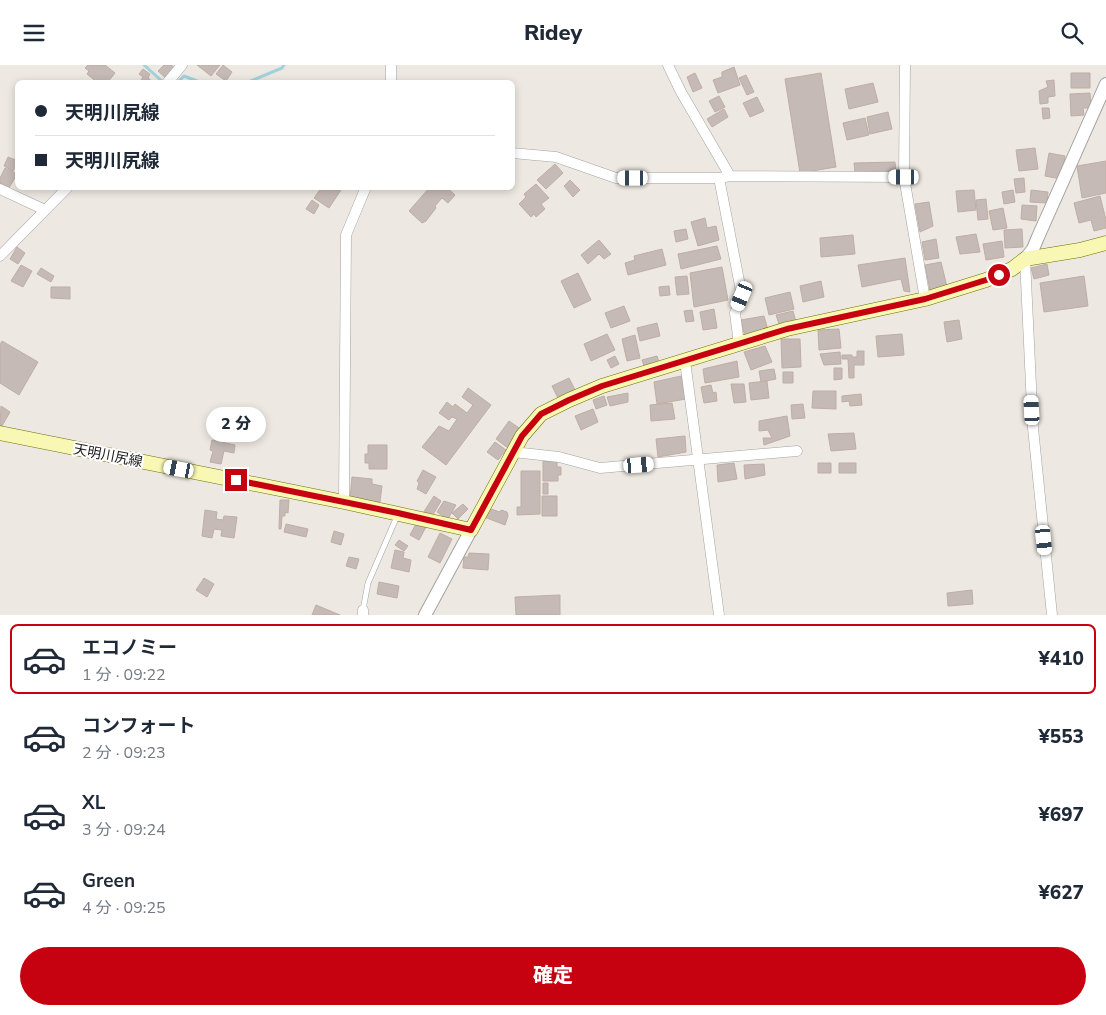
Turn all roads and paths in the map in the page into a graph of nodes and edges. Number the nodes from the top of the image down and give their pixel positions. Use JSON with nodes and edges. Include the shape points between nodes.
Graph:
{"nodes":[{"id":1,"x":182,"y":65,"type":"edge"},
{"id":2,"x":391,"y":65,"type":"edge"},
{"id":3,"x":668,"y":65,"type":"edge"},
{"id":4,"x":905,"y":65,"type":"edge"},
{"id":5,"x":170,"y":80,"type":"edge"},
{"id":6,"x":391,"y":80,"type":"edge"},
{"id":7,"x":1106,"y":84,"type":"edge"},
{"id":8,"x":515,"y":153,"type":"edge"},
{"id":9,"x":730,"y":176,"type":"junction"},
{"id":10,"x":904,"y":177,"type":"junction"},
{"id":11,"x":719,"y":178,"type":"junction"},
{"id":12,"x":0,"y":189,"type":"edge"},
{"id":13,"x":65,"y":190,"type":"edge"},
{"id":14,"x":365,"y":190,"type":"edge"},
{"id":15,"x":45,"y":210,"type":"junction"},
{"id":16,"x":1106,"y":243,"type":"edge"},
{"id":17,"x":0,"y":256,"type":"edge"},
{"id":18,"x":1025,"y":259,"type":"junction"},
{"id":19,"x":925,"y":299,"type":"junction"},
{"id":20,"x":739,"y":344,"type":"junction"},
{"id":21,"x":685,"y":361,"type":"junction"},
{"id":22,"x":0,"y":433,"type":"edge"},
{"id":23,"x":797,"y":451,"type":"dead end"},
{"id":24,"x":513,"y":452,"type":"junction"},
{"id":25,"x":699,"y":459,"type":"junction"},
{"id":26,"x":344,"y":502,"type":"junction"},
{"id":27,"x":398,"y":513,"type":"junction"},
{"id":28,"x":471,"y":530,"type":"junction"},
{"id":29,"x":363,"y":612,"type":"edge"},
{"id":30,"x":425,"y":615,"type":"edge"},
{"id":31,"x":719,"y":615,"type":"edge"},
{"id":32,"x":1052,"y":615,"type":"edge"}],
"edges":[{"from":1,"to":5,"type":"street"},
{"from":2,"to":6,"type":"street"},
{"from":3,"to":9,"type":"street"},
{"from":4,"to":10,"type":"street"},
{"from":7,"to":18,"type":"street","via":[[1038,237]]},
{"from":8,"to":11,"type":"street","via":[[556,157],[616,178]]},
{"from":9,"to":10,"type":"street"},
{"from":9,"to":11,"type":"street"},
{"from":10,"to":19,"type":"street"},
{"from":11,"to":20,"type":"street","via":[[742,296],[735,313]]},
{"from":12,"to":15,"type":"street"},
{"from":13,"to":15,"type":"street"},
{"from":14,"to":26,"type":"street","via":[[346,235]]},
{"from":15,"to":17,"type":"street"},
{"from":16,"to":18,"type":"main road"},
{"from":18,"to":19,"type":"main road","via":[[1012,269],[986,280]]},
{"from":18,"to":32,"type":"street","via":[[1033,428]]},
{"from":19,"to":20,"type":"main road","via":[[787,329]]},
{"from":20,"to":21,"type":"main road"},
{"from":21,"to":24,"type":"main road","via":[[602,386],[541,414]]},
{"from":21,"to":25,"type":"street"},
{"from":22,"to":26,"type":"main road","name":"天明川尻線"},
{"from":23,"to":25,"type":"street"},
{"from":24,"to":25,"type":"street","via":[[559,457],[600,468]]},
{"from":24,"to":28,"type":"main road"},
{"from":25,"to":31,"type":"street"},
{"from":26,"to":27,"type":"main road","name":"天明川尻線"},
{"from":27,"to":28,"type":"main road","name":"天明川尻線"},
{"from":27,"to":29,"type":"lane","via":[[368,583]]},
{"from":28,"to":30,"type":"street"}]}
